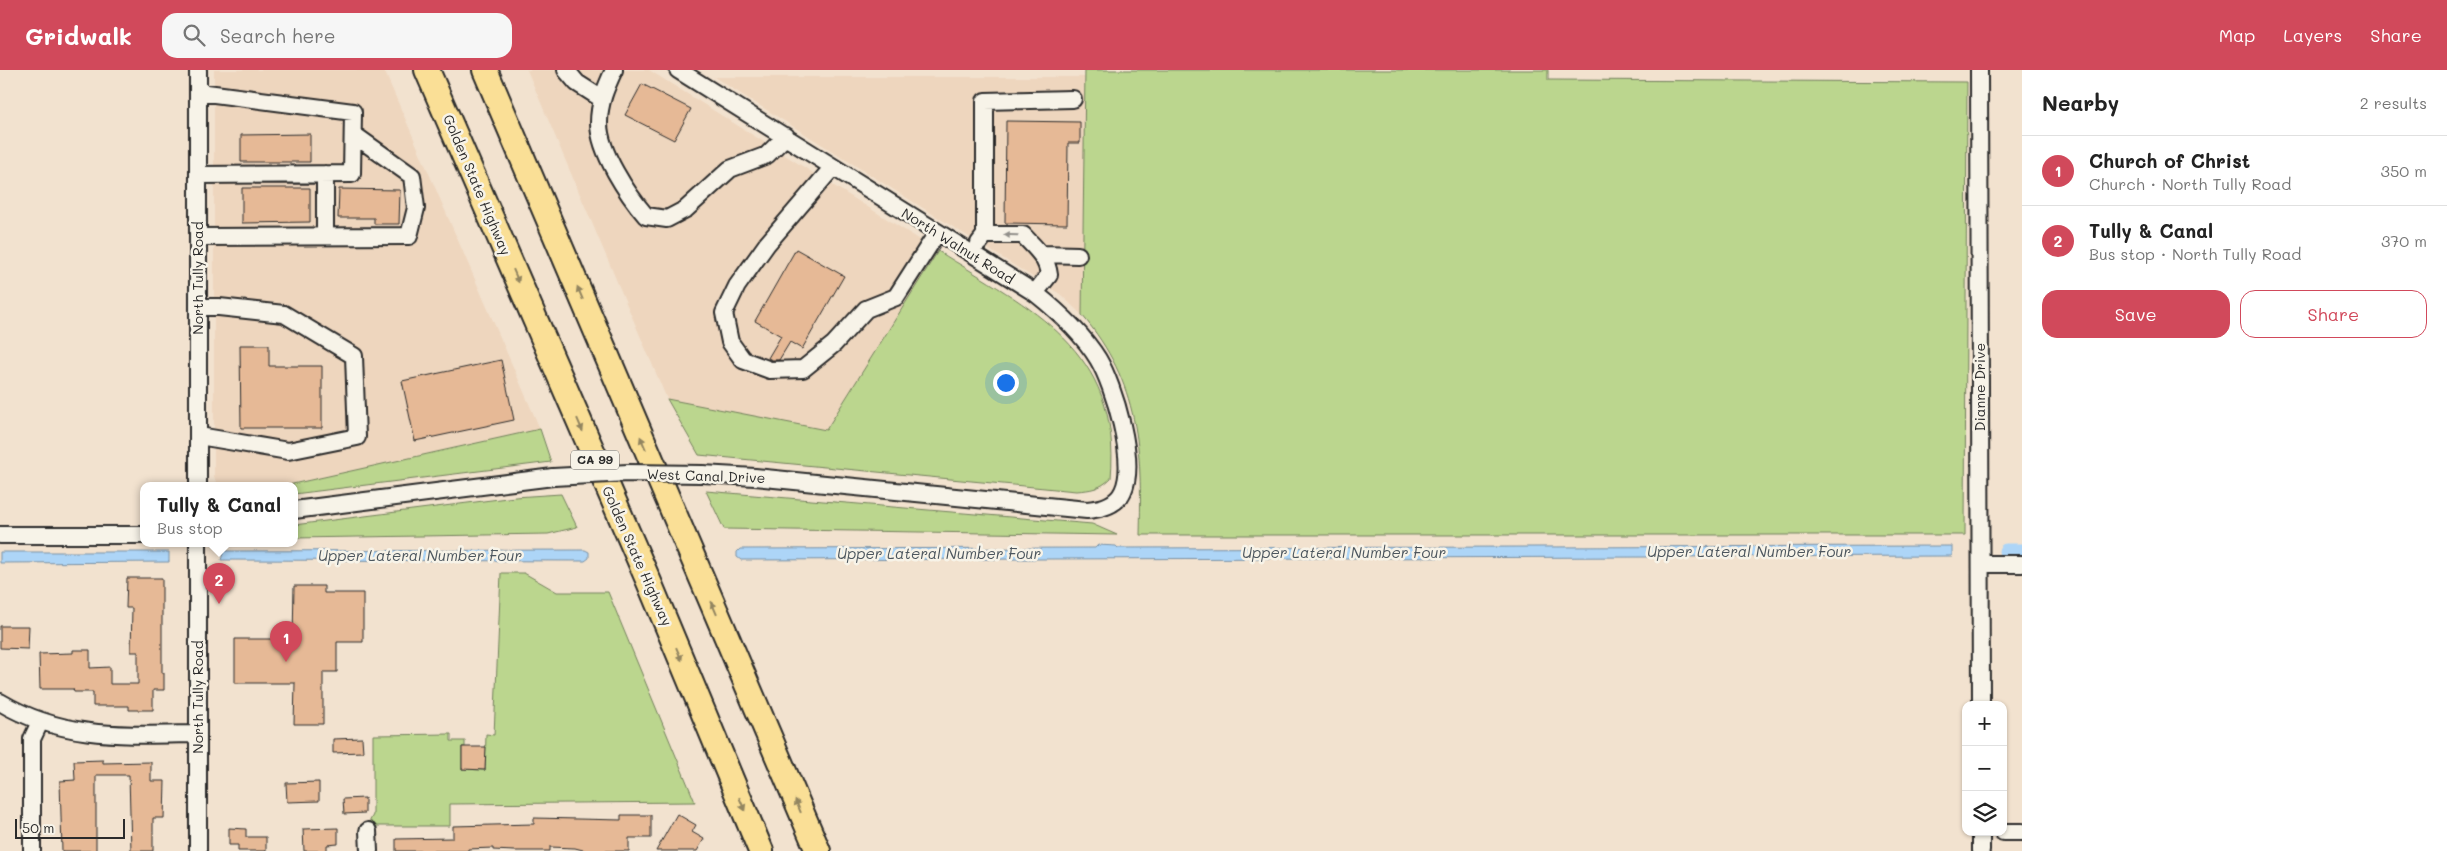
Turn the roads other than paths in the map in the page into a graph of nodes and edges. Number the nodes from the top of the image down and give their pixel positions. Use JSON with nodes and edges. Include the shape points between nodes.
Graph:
{"nodes":[{"id":1,"x":198,"y":70,"type":"edge"},
{"id":2,"x":427,"y":70,"type":"edge"},
{"id":3,"x":485,"y":70,"type":"edge"},
{"id":4,"x":566,"y":70,"type":"edge"},
{"id":5,"x":614,"y":70,"type":"edge"},
{"id":6,"x":678,"y":70,"type":"edge"},
{"id":7,"x":1979,"y":70,"type":"edge"},
{"id":8,"x":199,"y":92,"type":"junction"},
{"id":9,"x":602,"y":99,"type":"junction"},
{"id":10,"x":1073,"y":99,"type":"dead end"},
{"id":11,"x":353,"y":134,"type":"junction"},
{"id":12,"x":786,"y":136,"type":"junction"},
{"id":13,"x":833,"y":167,"type":"junction"},
{"id":14,"x":326,"y":174,"type":"junction"},
{"id":15,"x":198,"y":175,"type":"junction"},
{"id":16,"x":937,"y":233,"type":"junction"},
{"id":17,"x":985,"y":235,"type":"junction"},
{"id":18,"x":325,"y":236,"type":"junction"},
{"id":19,"x":198,"y":237,"type":"junction"},
{"id":20,"x":971,"y":254,"type":"junction"},
{"id":21,"x":1041,"y":254,"type":"junction"},
{"id":22,"x":1078,"y":254,"type":"dead end"},
{"id":23,"x":1035,"y":293,"type":"junction"},
{"id":24,"x":199,"y":307,"type":"junction"},
{"id":25,"x":199,"y":436,"type":"junction"},
{"id":26,"x":198,"y":482,"type":"edge"},
{"id":27,"x":1116,"y":500,"type":"joint"},
{"id":28,"x":298,"y":509,"type":"edge"},
{"id":29,"x":0,"y":535,"type":"edge"},
{"id":30,"x":140,"y":535,"type":"edge"},
{"id":31,"x":198,"y":547,"type":"edge"},
{"id":32,"x":1981,"y":564,"type":"junction"},
{"id":33,"x":2022,"y":564,"type":"edge"},
{"id":34,"x":1981,"y":701,"type":"edge"},
{"id":35,"x":0,"y":702,"type":"edge"},
{"id":36,"x":40,"y":722,"type":"junction"},
{"id":37,"x":198,"y":734,"type":"junction"},
{"id":38,"x":368,"y":831,"type":"dead end"},
{"id":39,"x":2007,"y":832,"type":"edge"},
{"id":40,"x":2022,"y":832,"type":"edge"},
{"id":41,"x":1981,"y":836,"type":"edge"},
{"id":42,"x":32,"y":851,"type":"edge"},
{"id":43,"x":198,"y":851,"type":"edge"},
{"id":44,"x":368,"y":851,"type":"edge"},
{"id":45,"x":761,"y":851,"type":"edge"},
{"id":46,"x":818,"y":851,"type":"edge"},
{"id":47,"x":1981,"y":851,"type":"edge"}],
"edges":[{"from":1,"to":8,"type":"street","name":"North Tully Road"},
{"from":2,"to":45,"type":"highway","name":"Golden State Highway","number":"CA 99","one_way":true,"via":[[649,582]]},
{"from":46,"to":3,"type":"highway","one_way":true},
{"from":4,"to":9,"type":"street","via":[[577,83]]},
{"from":5,"to":9,"type":"street"},
{"from":6,"to":12,"type":"street","name":"North Walnut Road"},
{"from":7,"to":32,"type":"street","name":"Dianne Drive"},
{"from":8,"to":11,"type":"street","via":[[353,112]]},
{"from":8,"to":15,"type":"street","name":"North Tully Road"},
{"from":9,"to":12,"type":"street","via":[[599,124],[604,146],[630,198],[646,216],[667,219],[686,209],[730,169],[767,155]]},
{"from":10,"to":17,"type":"street","via":[[985,101]]},
{"from":11,"to":14,"type":"street","via":[[352,174]]},
{"from":11,"to":18,"type":"street","via":[[412,176],[416,208],[408,236]]},
{"from":12,"to":13,"type":"street","name":"North Walnut Road"},
{"from":13,"to":16,"type":"street","name":"North Walnut Road"},
{"from":13,"to":16,"type":"street","via":[[767,244],[737,286],[724,313],[730,342],[743,360],[770,370],[804,369],[834,344],[866,309],[896,296]]},
{"from":14,"to":15,"type":"street"},
{"from":14,"to":18,"type":"street"},
{"from":15,"to":19,"type":"street","name":"North Tully Road"},
{"from":16,"to":20,"type":"street","name":"North Walnut Road"},
{"from":17,"to":20,"type":"street"},
{"from":21,"to":17,"type":"street","one_way":true,"via":[[1023,235]]},
{"from":18,"to":19,"type":"street"},
{"from":19,"to":24,"type":"street","name":"North Tully Road"},
{"from":20,"to":23,"type":"street","name":"North Walnut Road"},
{"from":21,"to":22,"type":"street"},
{"from":21,"to":23,"type":"street","via":[[1047,264],[1048,275]]},
{"from":23,"to":27,"type":"street","name":"North Walnut Road","via":[[1082,338],[1098,359],[1109,382],[1122,425],[1125,448],[1125,483]]},
{"from":24,"to":25,"type":"street","name":"North Tully Road"},
{"from":24,"to":25,"type":"street","via":[[284,314],[354,356],[357,437],[288,451]]},
{"from":25,"to":26,"type":"street","name":"North Tully Road"},
{"from":27,"to":28,"type":"street","name":"West Canal Drive","bridge":true,"via":[[1100,509],[1087,510],[764,478],[628,473],[553,477]]},
{"from":29,"to":30,"type":"street"},
{"from":31,"to":37,"type":"street","name":"North Tully Road"},
{"from":32,"to":33,"type":"street"},
{"from":32,"to":34,"type":"street","name":"Dianne Drive"},
{"from":35,"to":36,"type":"street"},
{"from":36,"to":37,"type":"street","via":[[93,734]]},
{"from":36,"to":42,"type":"street","via":[[32,739]]},
{"from":37,"to":43,"type":"street","name":"North Tully Road"},
{"from":38,"to":44,"type":"street"},
{"from":39,"to":40,"type":"street"},
{"from":41,"to":47,"type":"street"}]}
